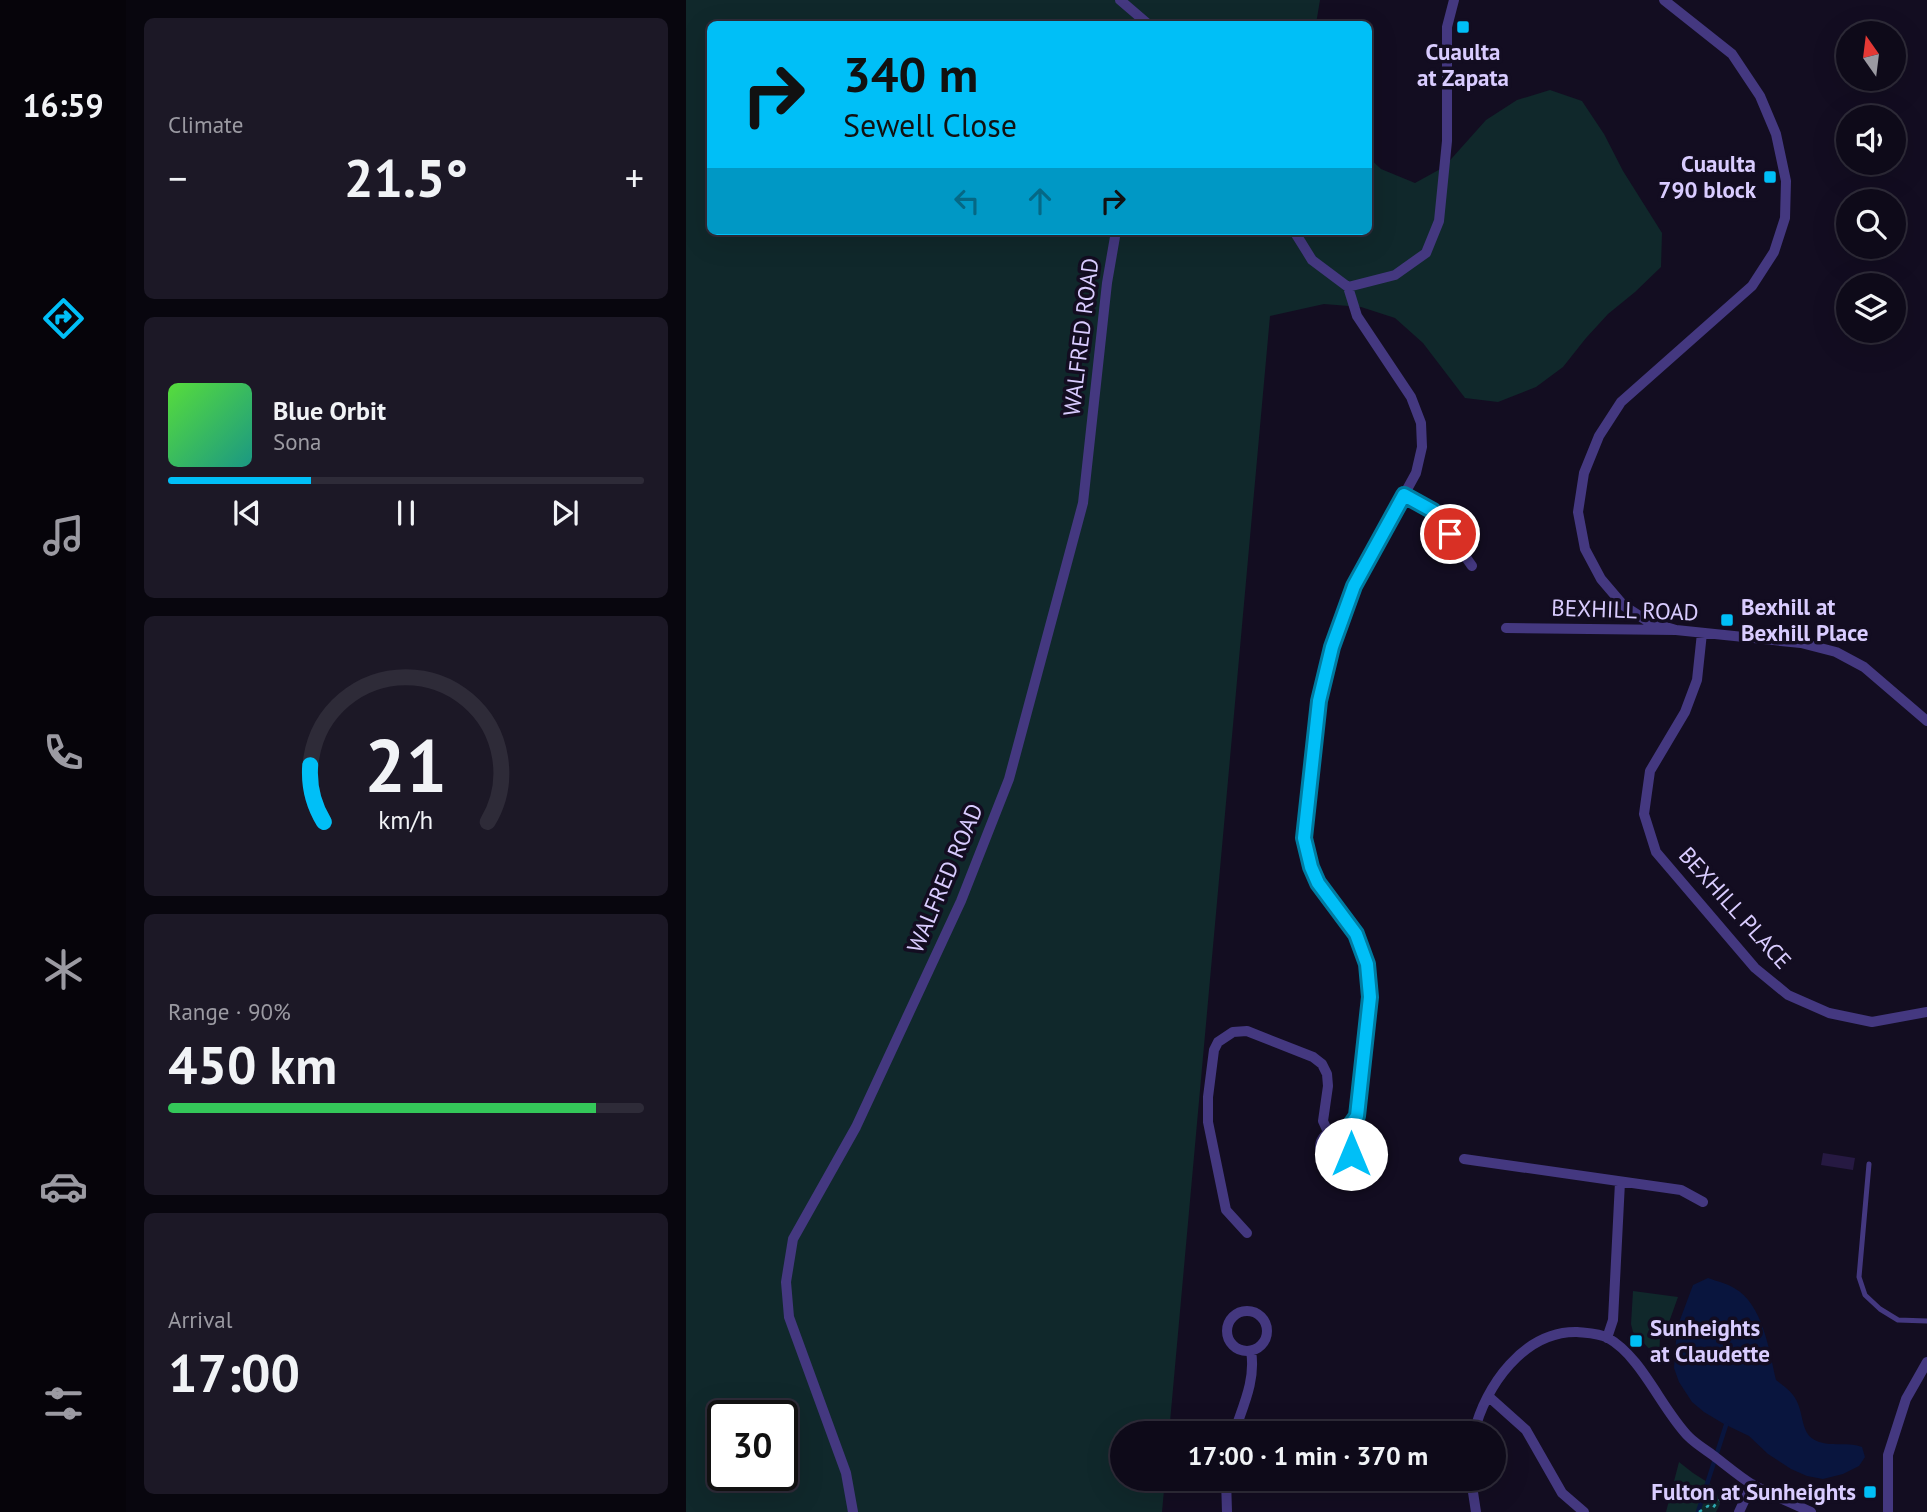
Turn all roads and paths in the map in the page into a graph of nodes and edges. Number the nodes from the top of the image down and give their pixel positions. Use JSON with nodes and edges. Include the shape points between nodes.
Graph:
{"nodes":[{"id":1,"x":1120,"y":0,"type":"edge"},
{"id":2,"x":1454,"y":0,"type":"edge"},
{"id":3,"x":1664,"y":0,"type":"edge"},
{"id":4,"x":1144,"y":21,"type":"edge"},
{"id":5,"x":1115,"y":235,"type":"edge"},
{"id":6,"x":1296,"y":235,"type":"edge"},
{"id":7,"x":1348,"y":287,"type":"junction"},
{"id":8,"x":1404,"y":495,"type":"junction"},
{"id":9,"x":1472,"y":566,"type":"dead end"},
{"id":10,"x":1506,"y":628,"type":"dead end"},
{"id":11,"x":1676,"y":631,"type":"junction"},
{"id":12,"x":1702,"y":633,"type":"junction"},
{"id":13,"x":1927,"y":721,"type":"edge"},
{"id":14,"x":1927,"y":1012,"type":"edge"},
{"id":15,"x":1328,"y":1132,"type":"junction"},
{"id":16,"x":1345,"y":1133,"type":"junction"},
{"id":17,"x":1464,"y":1159,"type":"dead end"},
{"id":18,"x":1869,"y":1164,"type":"dead end"},
{"id":19,"x":1620,"y":1182,"type":"junction"},
{"id":20,"x":1703,"y":1202,"type":"dead end"},
{"id":21,"x":1247,"y":1233,"type":"dead end"},
{"id":22,"x":1927,"y":1321,"type":"edge"},
{"id":23,"x":1607,"y":1338,"type":"junction"},
{"id":24,"x":1251,"y":1351,"type":"dead end"},
{"id":25,"x":1927,"y":1362,"type":"edge"},
{"id":26,"x":1488,"y":1396,"type":"junction"},
{"id":27,"x":1238,"y":1421,"type":"edge"},
{"id":28,"x":1479,"y":1421,"type":"edge"},
{"id":29,"x":1750,"y":1482,"type":"junction"},
{"id":30,"x":1226,"y":1491,"type":"edge"},
{"id":31,"x":1473,"y":1491,"type":"edge"},
{"id":32,"x":853,"y":1512,"type":"edge"},
{"id":33,"x":1227,"y":1512,"type":"edge"},
{"id":34,"x":1476,"y":1512,"type":"edge"},
{"id":35,"x":1584,"y":1512,"type":"edge"},
{"id":36,"x":1699,"y":1512,"type":"edge"},
{"id":37,"x":1740,"y":1512,"type":"edge"},
{"id":38,"x":1811,"y":1512,"type":"edge"},
{"id":39,"x":1888,"y":1512,"type":"edge"}],
"edges":[{"from":1,"to":4,"type":"street"},
{"from":2,"to":7,"type":"street","via":[[1447,27],[1447,141],[1439,221],[1426,253],[1395,275]]},
{"from":3,"to":11,"type":"street","via":[[1731,54],[1760,96],[1776,134],[1786,181],[1785,218],[1774,252],[1752,286],[1621,402],[1599,436],[1584,473],[1578,512],[1585,549],[1601,579],[1624,606],[1649,622]]},
{"from":5,"to":32,"type":"street","name":"WALFRED ROAD","via":[[1083,503],[1009,779],[961,901],[856,1127],[793,1238],[786,1282],[789,1317],[846,1473]]},
{"from":6,"to":7,"type":"street","via":[[1312,260]]},
{"from":7,"to":8,"type":"street","via":[[1357,316],[1410,397],[1421,422],[1416,473]]},
{"from":8,"to":9,"type":"street","via":[[1433,511]]},
{"from":8,"to":16,"type":"street","via":[[1354,586],[1332,647],[1319,701],[1304,838],[1318,883],[1356,934],[1367,964],[1370,997],[1357,1116]]},
{"from":10,"to":11,"type":"street","name":"BEXHILL ROAD"},
{"from":11,"to":12,"type":"street","name":"BEXHILL ROAD"},
{"from":12,"to":13,"type":"street","name":"BEXHILL ROAD","via":[[1801,643],[1836,652],[1864,667]]},
{"from":12,"to":14,"type":"street","name":"BEXHILL PLACE","via":[[1697,680],[1685,712],[1650,771],[1644,814],[1656,852],[1755,968],[1788,995],[1829,1013],[1872,1022]]},
{"from":15,"to":16,"type":"street"},
{"from":15,"to":16,"type":"street","via":[[1320,1141],[1321,1153],[1335,1163],[1351,1154],[1352,1142]]},
{"from":15,"to":21,"type":"street","via":[[1323,1121],[1328,1074],[1313,1056],[1247,1031],[1233,1032],[1218,1042],[1208,1122],[1226,1210]]},
{"from":17,"to":19,"type":"street"},
{"from":18,"to":22,"type":"lane","via":[[1859,1277],[1865,1295],[1898,1320]]},
{"from":19,"to":20,"type":"street","via":[[1681,1190]]},
{"from":19,"to":23,"type":"street","via":[[1614,1320]]},
{"from":23,"to":26,"type":"street","via":[[1569,1332],[1536,1343],[1511,1363]]},
{"from":23,"to":29,"type":"street","via":[[1625,1351],[1689,1437]]},
{"from":24,"to":27,"type":"street","via":[[1251,1381]]},
{"from":25,"to":39,"type":"street","via":[[1906,1399],[1888,1455]]},
{"from":26,"to":28,"type":"street"},
{"from":26,"to":35,"type":"street","via":[[1526,1430],[1562,1493]]},
{"from":29,"to":36,"type":"path","via":[[1738,1482],[1713,1507]]},
{"from":29,"to":37,"type":"street"},
{"from":29,"to":38,"type":"street"},
{"from":30,"to":33,"type":"street"},
{"from":31,"to":34,"type":"street"}]}
